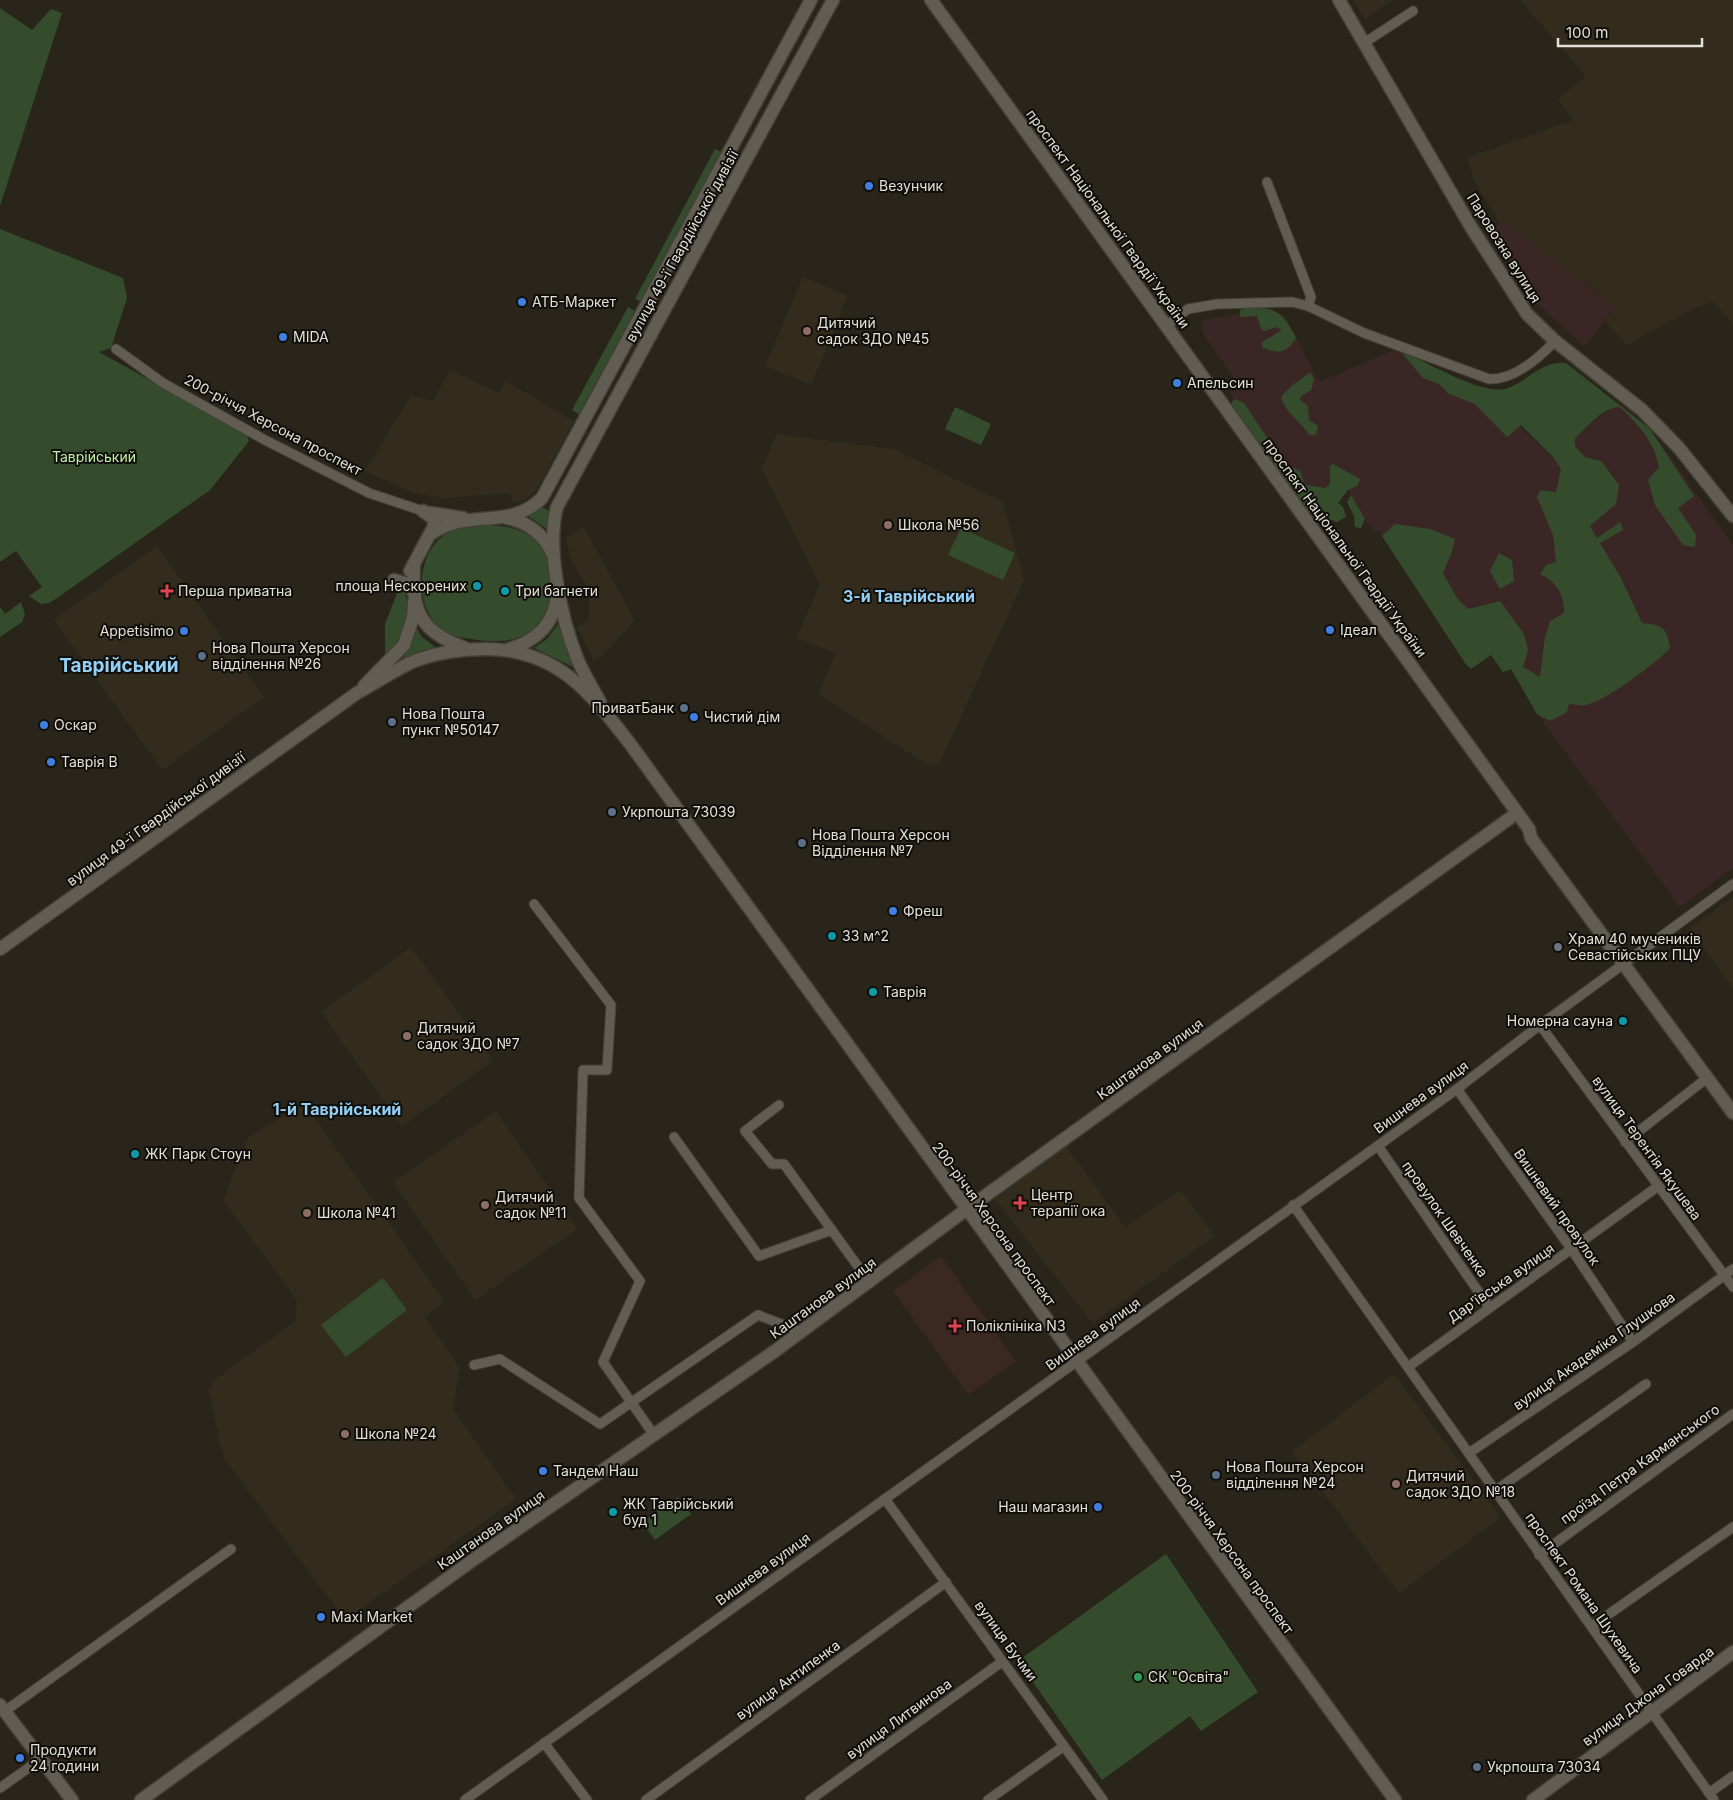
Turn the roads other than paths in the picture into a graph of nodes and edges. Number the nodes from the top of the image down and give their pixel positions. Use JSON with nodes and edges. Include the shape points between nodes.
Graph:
{"nodes":[{"id":1,"x":811,"y":0,"type":"edge"},
{"id":2,"x":825,"y":0,"type":"edge"},
{"id":3,"x":833,"y":0,"type":"edge"},
{"id":4,"x":931,"y":0,"type":"edge"},
{"id":5,"x":1339,"y":0,"type":"edge"},
{"id":6,"x":1412,"y":11,"type":"dead end"},
{"id":7,"x":1364,"y":42,"type":"junction"},
{"id":8,"x":796,"y":69,"type":"junction"},
{"id":9,"x":1267,"y":182,"type":"dead end"},
{"id":10,"x":685,"y":232,"type":"junction"},
{"id":11,"x":1308,"y":306,"type":"junction"},
{"id":12,"x":1166,"y":326,"type":"junction"},
{"id":13,"x":654,"y":329,"type":"junction"},
{"id":14,"x":1555,"y":341,"type":"junction"},
{"id":15,"x":116,"y":349,"type":"dead end"},
{"id":16,"x":596,"y":402,"type":"junction"},
{"id":17,"x":423,"y":511,"type":"junction"},
{"id":18,"x":1733,"y":516,"type":"edge"},
{"id":19,"x":505,"y":518,"type":"junction"},
{"id":20,"x":468,"y":519,"type":"junction"},
{"id":21,"x":432,"y":533,"type":"junction"},
{"id":22,"x":556,"y":562,"type":"junction"},
{"id":23,"x":414,"y":565,"type":"junction"},
{"id":24,"x":559,"y":584,"type":"junction"},
{"id":25,"x":415,"y":593,"type":"junction"},
{"id":26,"x":467,"y":649,"type":"junction"},
{"id":27,"x":509,"y":649,"type":"junction"},
{"id":28,"x":357,"y":693,"type":"junction"},
{"id":29,"x":606,"y":713,"type":"junction"},
{"id":30,"x":1517,"y":813,"type":"junction"},
{"id":31,"x":1733,"y":884,"type":"edge"},
{"id":32,"x":534,"y":904,"type":"dead end"},
{"id":33,"x":0,"y":949,"type":"edge"},
{"id":34,"x":1624,"y":964,"type":"junction"},
{"id":35,"x":1540,"y":1025,"type":"junction"},
{"id":36,"x":1707,"y":1078,"type":"junction"},
{"id":37,"x":1457,"y":1089,"type":"junction"},
{"id":38,"x":779,"y":1105,"type":"dead end"},
{"id":39,"x":1733,"y":1113,"type":"edge"},
{"id":40,"x":674,"y":1137,"type":"dead end"},
{"id":41,"x":1625,"y":1142,"type":"junction"},
{"id":42,"x":1378,"y":1146,"type":"junction"},
{"id":43,"x":1657,"y":1187,"type":"junction"},
{"id":44,"x":1294,"y":1205,"type":"junction"},
{"id":45,"x":967,"y":1209,"type":"junction"},
{"id":46,"x":832,"y":1230,"type":"junction"},
{"id":47,"x":1572,"y":1250,"type":"junction"},
{"id":48,"x":1733,"y":1269,"type":"edge"},
{"id":49,"x":1724,"y":1276,"type":"junction"},
{"id":50,"x":870,"y":1283,"type":"junction"},
{"id":51,"x":1733,"y":1287,"type":"edge"},
{"id":52,"x":1489,"y":1307,"type":"junction"},
{"id":53,"x":802,"y":1332,"type":"junction"},
{"id":54,"x":1634,"y":1342,"type":"junction"},
{"id":55,"x":1076,"y":1364,"type":"junction"},
{"id":56,"x":474,"y":1365,"type":"dead end"},
{"id":57,"x":1408,"y":1367,"type":"junction"},
{"id":58,"x":1646,"y":1384,"type":"dead end"},
{"id":59,"x":632,"y":1403,"type":"junction"},
{"id":60,"x":1733,"y":1414,"type":"edge"},
{"id":61,"x":654,"y":1435,"type":"junction"},
{"id":62,"x":1469,"y":1453,"type":"junction"},
{"id":63,"x":1495,"y":1491,"type":"junction"},
{"id":64,"x":885,"y":1499,"type":"junction"},
{"id":65,"x":1733,"y":1527,"type":"edge"},
{"id":66,"x":231,"y":1549,"type":"dead end"},
{"id":67,"x":1539,"y":1555,"type":"junction"},
{"id":68,"x":946,"y":1582,"type":"junction"},
{"id":69,"x":1592,"y":1626,"type":"junction"},
{"id":70,"x":1733,"y":1652,"type":"edge"},
{"id":71,"x":1003,"y":1661,"type":"junction"},
{"id":72,"x":3,"y":1708,"type":"edge"},
{"id":73,"x":1651,"y":1712,"type":"junction"},
{"id":74,"x":544,"y":1743,"type":"junction"},
{"id":75,"x":1064,"y":1746,"type":"junction"},
{"id":76,"x":41,"y":1759,"type":"junction"},
{"id":77,"x":1733,"y":1776,"type":"edge"},
{"id":78,"x":0,"y":1788,"type":"edge"},
{"id":79,"x":1712,"y":1796,"type":"edge"},
{"id":80,"x":72,"y":1800,"type":"edge"},
{"id":81,"x":142,"y":1800,"type":"edge"},
{"id":82,"x":465,"y":1800,"type":"edge"},
{"id":83,"x":587,"y":1800,"type":"edge"},
{"id":84,"x":646,"y":1800,"type":"edge"},
{"id":85,"x":810,"y":1800,"type":"edge"},
{"id":86,"x":988,"y":1800,"type":"edge"},
{"id":87,"x":1103,"y":1800,"type":"edge"},
{"id":88,"x":1395,"y":1800,"type":"edge"},
{"id":89,"x":1533,"y":1800,"type":"edge"}],
"edges":[{"from":1,"to":10,"type":"street","name":"вулиця 49-ї Гвардійської дивізії"},
{"from":2,"to":8,"type":"street","via":[[799,52]]},
{"from":3,"to":8,"type":"street","name":"вулиця 49-ї Гвардійської дивізії"},
{"from":4,"to":12,"type":"street","name":"проспект Національної Гвардії України"},
{"from":5,"to":7,"type":"street","name":"Паровозна вулиця"},
{"from":6,"to":7,"type":"street"},
{"from":7,"to":14,"type":"street","name":"Паровозна вулиця","via":[[1516,300]]},
{"from":8,"to":13,"type":"street","name":"вулиця 49-ї Гвардійської дивізії"},
{"from":9,"to":11,"type":"street","via":[[1311,297]]},
{"from":10,"to":13,"type":"street","via":[[685,254],[653,314]]},
{"from":10,"to":16,"type":"street","name":"вулиця 49-ї Гвардійської дивізії"},
{"from":11,"to":12,"type":"street","via":[[1279,301],[1217,304],[1188,309]]},
{"from":11,"to":14,"type":"street","via":[[1364,333],[1489,379],[1512,375],[1545,353]]},
{"from":12,"to":30,"type":"street","name":"проспект Національної Гвардії України"},
{"from":13,"to":16,"type":"street","via":[[642,334],[607,398]]},
{"from":13,"to":22,"type":"street","name":"вулиця 49-ї Гвардійської дивізії","via":[[557,507],[553,536]]},
{"from":14,"to":18,"type":"street","name":"Паровозна вулиця","via":[[1642,410],[1679,448]]},
{"from":15,"to":17,"type":"street","name":"200-річчя Херсона проспект","via":[[163,383],[266,440],[369,493]]},
{"from":16,"to":19,"type":"street","name":"вулиця 49-ї Гвардійської дивізії","via":[[542,498],[527,511]]},
{"from":17,"to":20,"type":"street"},
{"from":17,"to":21,"type":"street","via":[[434,519]]},
{"from":19,"to":20,"type":"street"},
{"from":19,"to":22,"type":"street","via":[[520,521],[536,531],[548,544]]},
{"from":20,"to":21,"type":"street","via":[[444,525]]},
{"from":21,"to":23,"type":"street","via":[[421,547]]},
{"from":22,"to":24,"type":"street"},
{"from":23,"to":25,"type":"street"},
{"from":23,"to":25,"type":"street","via":[[405,578],[394,580],[405,583]]},
{"from":24,"to":27,"type":"street","via":[[550,621],[539,635]]},
{"from":24,"to":29,"type":"street","via":[[567,630],[578,660]]},
{"from":25,"to":26,"type":"street","via":[[419,615],[428,629],[443,640]]},
{"from":25,"to":28,"type":"street","via":[[413,618],[404,645]]},
{"from":26,"to":27,"type":"street"},
{"from":26,"to":28,"type":"street","via":[[415,661]]},
{"from":27,"to":29,"type":"street","via":[[525,652],[558,667]]},
{"from":28,"to":33,"type":"street","name":"вулиця 49-ї Гвардійської дивізії"},
{"from":29,"to":45,"type":"street","name":"200-річчя Херсона проспект"},
{"from":30,"to":34,"type":"street","name":"проспект Національної Гвардії України","via":[[1529,829],[1530,838]]},
{"from":30,"to":45,"type":"street","name":"Каштанова вулиця"},
{"from":31,"to":34,"type":"street","name":"Вишнева вулиця"},
{"from":32,"to":59,"type":"street","via":[[611,1005],[607,1070],[583,1070],[579,1198],[640,1281],[603,1362]]},
{"from":34,"to":35,"type":"street","name":"Вишнева вулиця"},
{"from":34,"to":36,"type":"street","name":"проспект Національної Гвардії України"},
{"from":35,"to":37,"type":"street","name":"Вишнева вулиця"},
{"from":35,"to":41,"type":"street","name":"вулиця Терентія Якушева"},
{"from":36,"to":39,"type":"street","name":"проспект Національної Гвардії України"},
{"from":36,"to":41,"type":"street"},
{"from":37,"to":42,"type":"street","name":"Вишнева вулиця"},
{"from":37,"to":47,"type":"street","name":"Вишневий провулок"},
{"from":38,"to":46,"type":"street","via":[[745,1131],[772,1164],[784,1164]]},
{"from":40,"to":46,"type":"street","via":[[759,1256]]},
{"from":41,"to":43,"type":"street","name":"вулиця Терентія Якушева"},
{"from":42,"to":44,"type":"street","name":"Вишнева вулиця"},
{"from":42,"to":52,"type":"street","name":"провулок Шевченка"},
{"from":43,"to":47,"type":"street","name":"Дар'ївська вулиця"},
{"from":43,"to":49,"type":"street","name":"вулиця Терентія Якушева"},
{"from":44,"to":55,"type":"street","name":"Вишнева вулиця"},
{"from":44,"to":57,"type":"street","name":"проспект Романа Шухевича"},
{"from":45,"to":50,"type":"street","name":"Каштанова вулиця"},
{"from":45,"to":55,"type":"street","name":"200-річчя Херсона проспект"},
{"from":46,"to":50,"type":"street"},
{"from":47,"to":52,"type":"street","name":"Дар'ївська вулиця"},
{"from":47,"to":54,"type":"street","name":"Вишневий провулок"},
{"from":48,"to":49,"type":"street","name":"вулиця Академіка Глушкова"},
{"from":49,"to":51,"type":"street","name":"вулиця Терентія Якушева"},
{"from":49,"to":54,"type":"street","name":"вулиця Академіка Глушкова"},
{"from":50,"to":53,"type":"street","name":"Каштанова вулиця"},
{"from":52,"to":57,"type":"street","name":"Дар'ївська вулиця"},
{"from":53,"to":59,"type":"street","via":[[758,1315]]},
{"from":53,"to":61,"type":"street","name":"Каштанова вулиця"},
{"from":54,"to":62,"type":"street","name":"вулиця Академіка Глушкова"},
{"from":55,"to":64,"type":"street","name":"Вишнева вулиця"},
{"from":55,"to":88,"type":"street","name":"200-річчя Херсона проспект"},
{"from":56,"to":59,"type":"street","via":[[500,1359],[600,1424]]},
{"from":57,"to":62,"type":"street","name":"проспект Романа Шухевича"},
{"from":58,"to":63,"type":"street"},
{"from":59,"to":61,"type":"street"},
{"from":60,"to":67,"type":"street","name":"проїзд Петра Карманського"},
{"from":61,"to":81,"type":"street","name":"Каштанова вулиця","via":[[473,1560]]},
{"from":62,"to":63,"type":"street","name":"проспект Романа Шухевича"},
{"from":63,"to":67,"type":"street","name":"проспект Романа Шухевича"},
{"from":64,"to":68,"type":"street","name":"вулиця Бучми"},
{"from":64,"to":74,"type":"street","name":"Вишнева вулиця"},
{"from":65,"to":69,"type":"street"},
{"from":66,"to":72,"type":"street"},
{"from":67,"to":69,"type":"street","name":"проспект Романа Шухевича"},
{"from":68,"to":71,"type":"street","name":"вулиця Бучми"},
{"from":68,"to":84,"type":"street","name":"вулиця Антипенка"},
{"from":69,"to":73,"type":"street","name":"проспект Романа Шухевича"},
{"from":70,"to":73,"type":"street","name":"вулиця Джона Говарда"},
{"from":71,"to":75,"type":"street","name":"вулиця Бучми"},
{"from":71,"to":85,"type":"street","name":"вулиця Литвинова"},
{"from":72,"to":76,"type":"street"},
{"from":73,"to":79,"type":"street","name":"проспект Романа Шухевича"},
{"from":73,"to":89,"type":"street","name":"вулиця Джона Говарда"},
{"from":74,"to":82,"type":"street","name":"Вишнева вулиця"},
{"from":74,"to":83,"type":"street"},
{"from":75,"to":86,"type":"street"},
{"from":75,"to":87,"type":"street","name":"вулиця Бучми"},
{"from":76,"to":78,"type":"street"},
{"from":76,"to":80,"type":"street"},
{"from":77,"to":79,"type":"street"}]}
